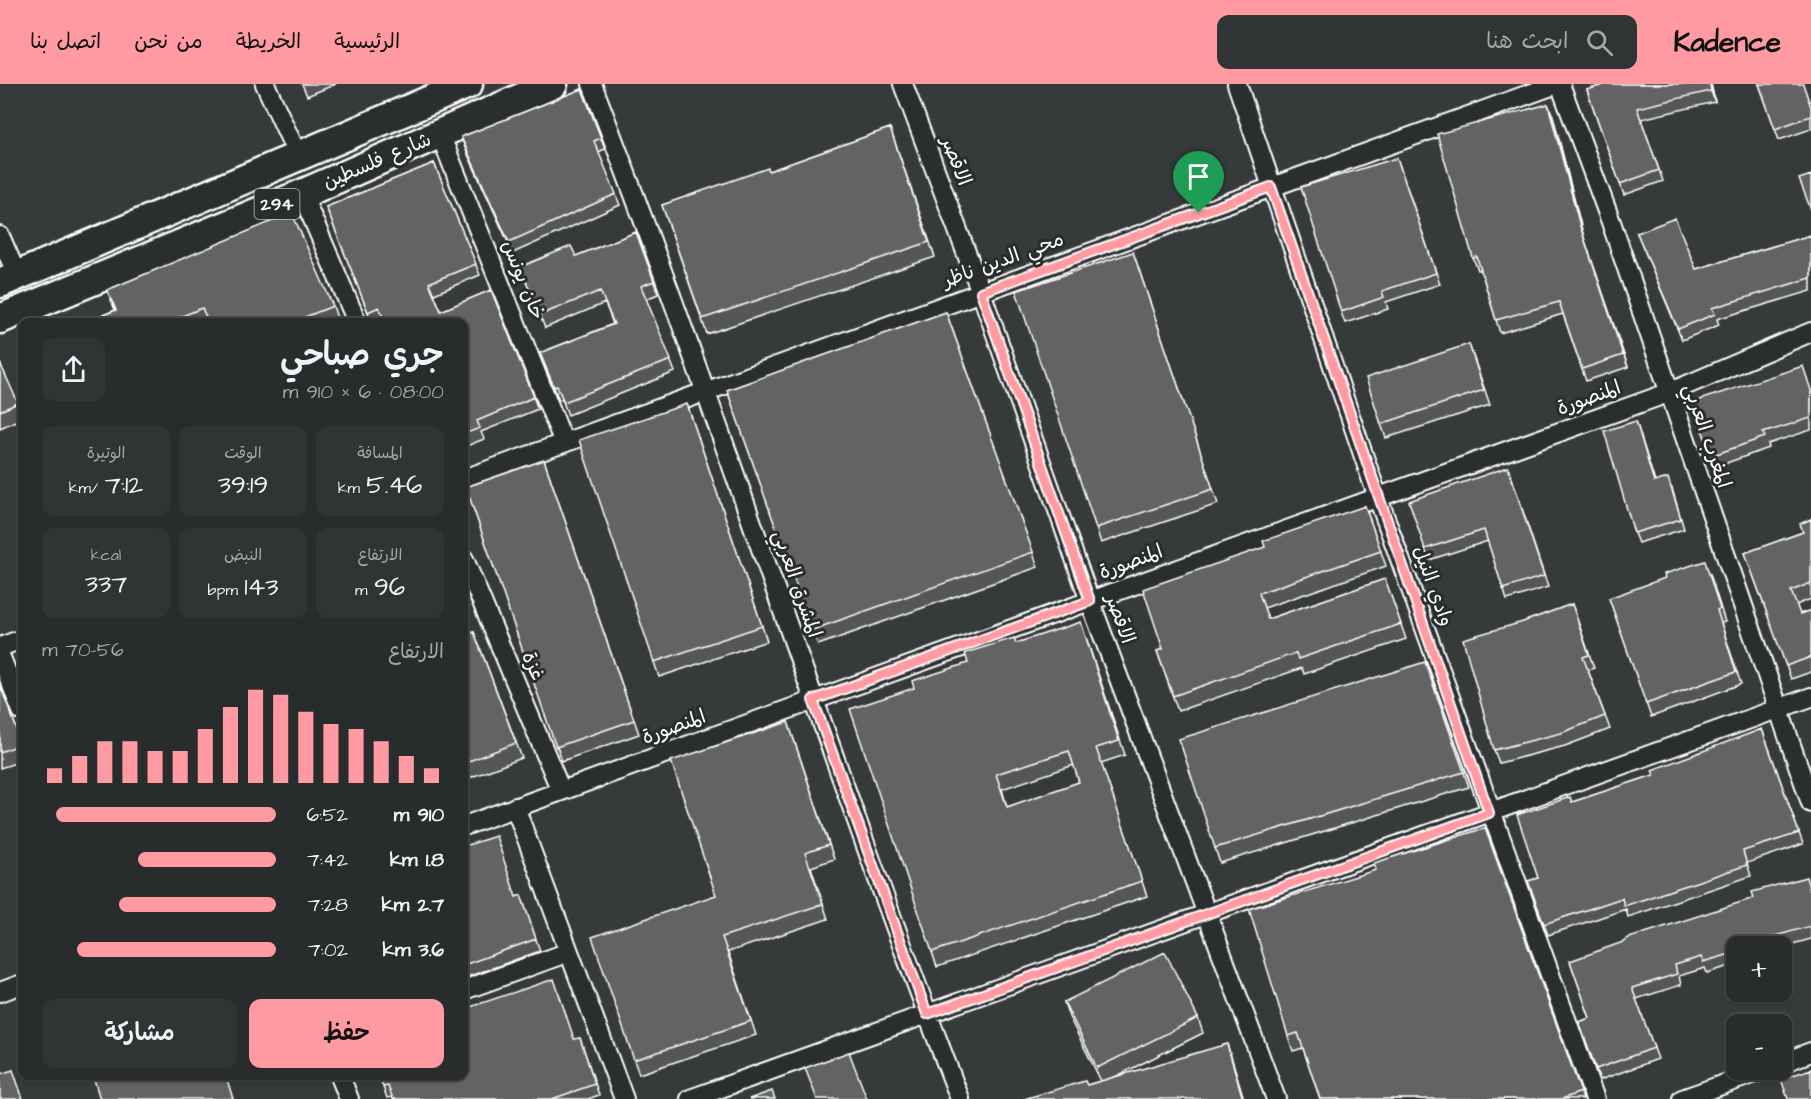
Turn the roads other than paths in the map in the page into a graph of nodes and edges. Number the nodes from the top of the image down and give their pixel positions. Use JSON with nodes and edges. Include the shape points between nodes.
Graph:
{"nodes":[{"id":1,"x":265,"y":84,"type":"edge"},
{"id":2,"x":468,"y":84,"type":"edge"},
{"id":3,"x":553,"y":84,"type":"edge"},
{"id":4,"x":592,"y":84,"type":"edge"},
{"id":5,"x":903,"y":84,"type":"edge"},
{"id":6,"x":1237,"y":84,"type":"edge"},
{"id":7,"x":1558,"y":84,"type":"edge"},
{"id":8,"x":440,"y":134,"type":"junction"},
{"id":9,"x":298,"y":158,"type":"junction"},
{"id":10,"x":1271,"y":187,"type":"junction"},
{"id":11,"x":302,"y":194,"type":"junction"},
{"id":12,"x":0,"y":236,"type":"edge"},
{"id":13,"x":9,"y":279,"type":"edge"},
{"id":14,"x":981,"y":292,"type":"junction"},
{"id":15,"x":30,"y":315,"type":"edge"},
{"id":16,"x":355,"y":318,"type":"edge"},
{"id":17,"x":0,"y":319,"type":"edge"},
{"id":18,"x":1811,"y":332,"type":"edge"},
{"id":19,"x":705,"y":392,"type":"junction"},
{"id":20,"x":1668,"y":393,"type":"junction"},
{"id":21,"x":564,"y":443,"type":"junction"},
{"id":22,"x":468,"y":478,"type":"edge"},
{"id":23,"x":1378,"y":498,"type":"junction"},
{"id":24,"x":468,"y":569,"type":"edge"},
{"id":25,"x":1090,"y":601,"type":"junction"},
{"id":26,"x":18,"y":640,"type":"edge"},
{"id":27,"x":0,"y":647,"type":"edge"},
{"id":28,"x":0,"y":655,"type":"edge"},
{"id":29,"x":1811,"y":697,"type":"edge"},
{"id":30,"x":813,"y":700,"type":"junction"},
{"id":31,"x":18,"y":701,"type":"edge"},
{"id":32,"x":1778,"y":709,"type":"junction"},
{"id":33,"x":561,"y":791,"type":"junction"},
{"id":34,"x":1811,"y":803,"type":"edge"},
{"id":35,"x":516,"y":807,"type":"junction"},
{"id":36,"x":1489,"y":813,"type":"junction"},
{"id":37,"x":468,"y":825,"type":"edge"},
{"id":38,"x":1206,"y":914,"type":"junction"},
{"id":39,"x":569,"y":952,"type":"junction"},
{"id":40,"x":18,"y":985,"type":"edge"},
{"id":41,"x":468,"y":989,"type":"edge"},
{"id":42,"x":0,"y":992,"type":"edge"},
{"id":43,"x":927,"y":1014,"type":"junction"},
{"id":44,"x":1811,"y":1052,"type":"edge"},
{"id":45,"x":1792,"y":1059,"type":"edge"},
{"id":46,"x":342,"y":1080,"type":"edge"},
{"id":47,"x":1736,"y":1080,"type":"edge"},
{"id":48,"x":349,"y":1099,"type":"edge"},
{"id":49,"x":624,"y":1099,"type":"edge"},
{"id":50,"x":690,"y":1099,"type":"edge"},
{"id":51,"x":960,"y":1099,"type":"edge"},
{"id":52,"x":1276,"y":1099,"type":"edge"},
{"id":53,"x":1595,"y":1099,"type":"edge"},
{"id":54,"x":1682,"y":1099,"type":"edge"}],
"edges":[{"from":1,"to":9,"type":"street"},
{"from":2,"to":9,"type":"main road","name":"شارع فلسطين","number":"294"},
{"from":3,"to":8,"type":"main road","name":"شارع فلسطين","number":"294"},
{"from":4,"to":19,"type":"street","name":"المشرق العربي"},
{"from":5,"to":14,"type":"street","name":"الاقصر"},
{"from":6,"to":10,"type":"street","name":"وادي النيل"},
{"from":7,"to":10,"type":"street","name":"محي الدين ناظر"},
{"from":7,"to":20,"type":"street","name":"المغرب العربي","via":[[1611,222]]},
{"from":8,"to":11,"type":"main road","name":"شارع فلسطين","number":"294"},
{"from":8,"to":21,"type":"street","name":"خان يونس"},
{"from":9,"to":13,"type":"main road","name":"شارع فلسطين","number":"294"},
{"from":10,"to":14,"type":"street","name":"محي الدين ناظر"},
{"from":10,"to":23,"type":"street","name":"وادي النيل"},
{"from":11,"to":15,"type":"main road","name":"شارع فلسطين","number":"294"},
{"from":11,"to":16,"type":"street"},
{"from":12,"to":13,"type":"street"},
{"from":14,"to":19,"type":"street","name":"محي الدين ناظر"},
{"from":14,"to":25,"type":"street","name":"الاقصر"},
{"from":15,"to":17,"type":"main road","name":"شارع فلسطين","number":"294"},
{"from":18,"to":20,"type":"street","name":"المنصورة"},
{"from":19,"to":21,"type":"street","name":"محي الدين ناظر"},
{"from":19,"to":30,"type":"street","name":"المشرق العربي"},
{"from":20,"to":23,"type":"street","name":"المنصورة"},
{"from":20,"to":32,"type":"street","name":"المغرب العربي"},
{"from":21,"to":22,"type":"street","name":"محي الدين ناظر"},
{"from":23,"to":25,"type":"street","name":"المنصورة"},
{"from":23,"to":36,"type":"street","name":"وادي النيل"},
{"from":24,"to":33,"type":"street","name":"غزة"},
{"from":25,"to":30,"type":"street","name":"المنصورة"},
{"from":25,"to":38,"type":"street","name":"الاقصر"},
{"from":26,"to":27,"type":"street"},
{"from":28,"to":31,"type":"street"},
{"from":29,"to":32,"type":"street"},
{"from":30,"to":33,"type":"street","name":"المنصورة"},
{"from":30,"to":43,"type":"street","name":"المشرق العربي"},
{"from":32,"to":34,"type":"street","name":"المغرب العربي"},
{"from":32,"to":36,"type":"street"},
{"from":33,"to":35,"type":"street","name":"المنصورة"},
{"from":35,"to":37,"type":"street","name":"المنصورة"},
{"from":35,"to":39,"type":"street"},
{"from":36,"to":38,"type":"street"},
{"from":36,"to":53,"type":"street","name":"وادي النيل"},
{"from":38,"to":43,"type":"street"},
{"from":38,"to":52,"type":"street","name":"الاقصر"},
{"from":39,"to":41,"type":"street"},
{"from":39,"to":49,"type":"street"},
{"from":40,"to":42,"type":"street"},
{"from":43,"to":50,"type":"street"},
{"from":43,"to":51,"type":"street","name":"المشرق العربي"},
{"from":44,"to":45,"type":"street"},
{"from":46,"to":48,"type":"street"},
{"from":47,"to":54,"type":"street"}]}
